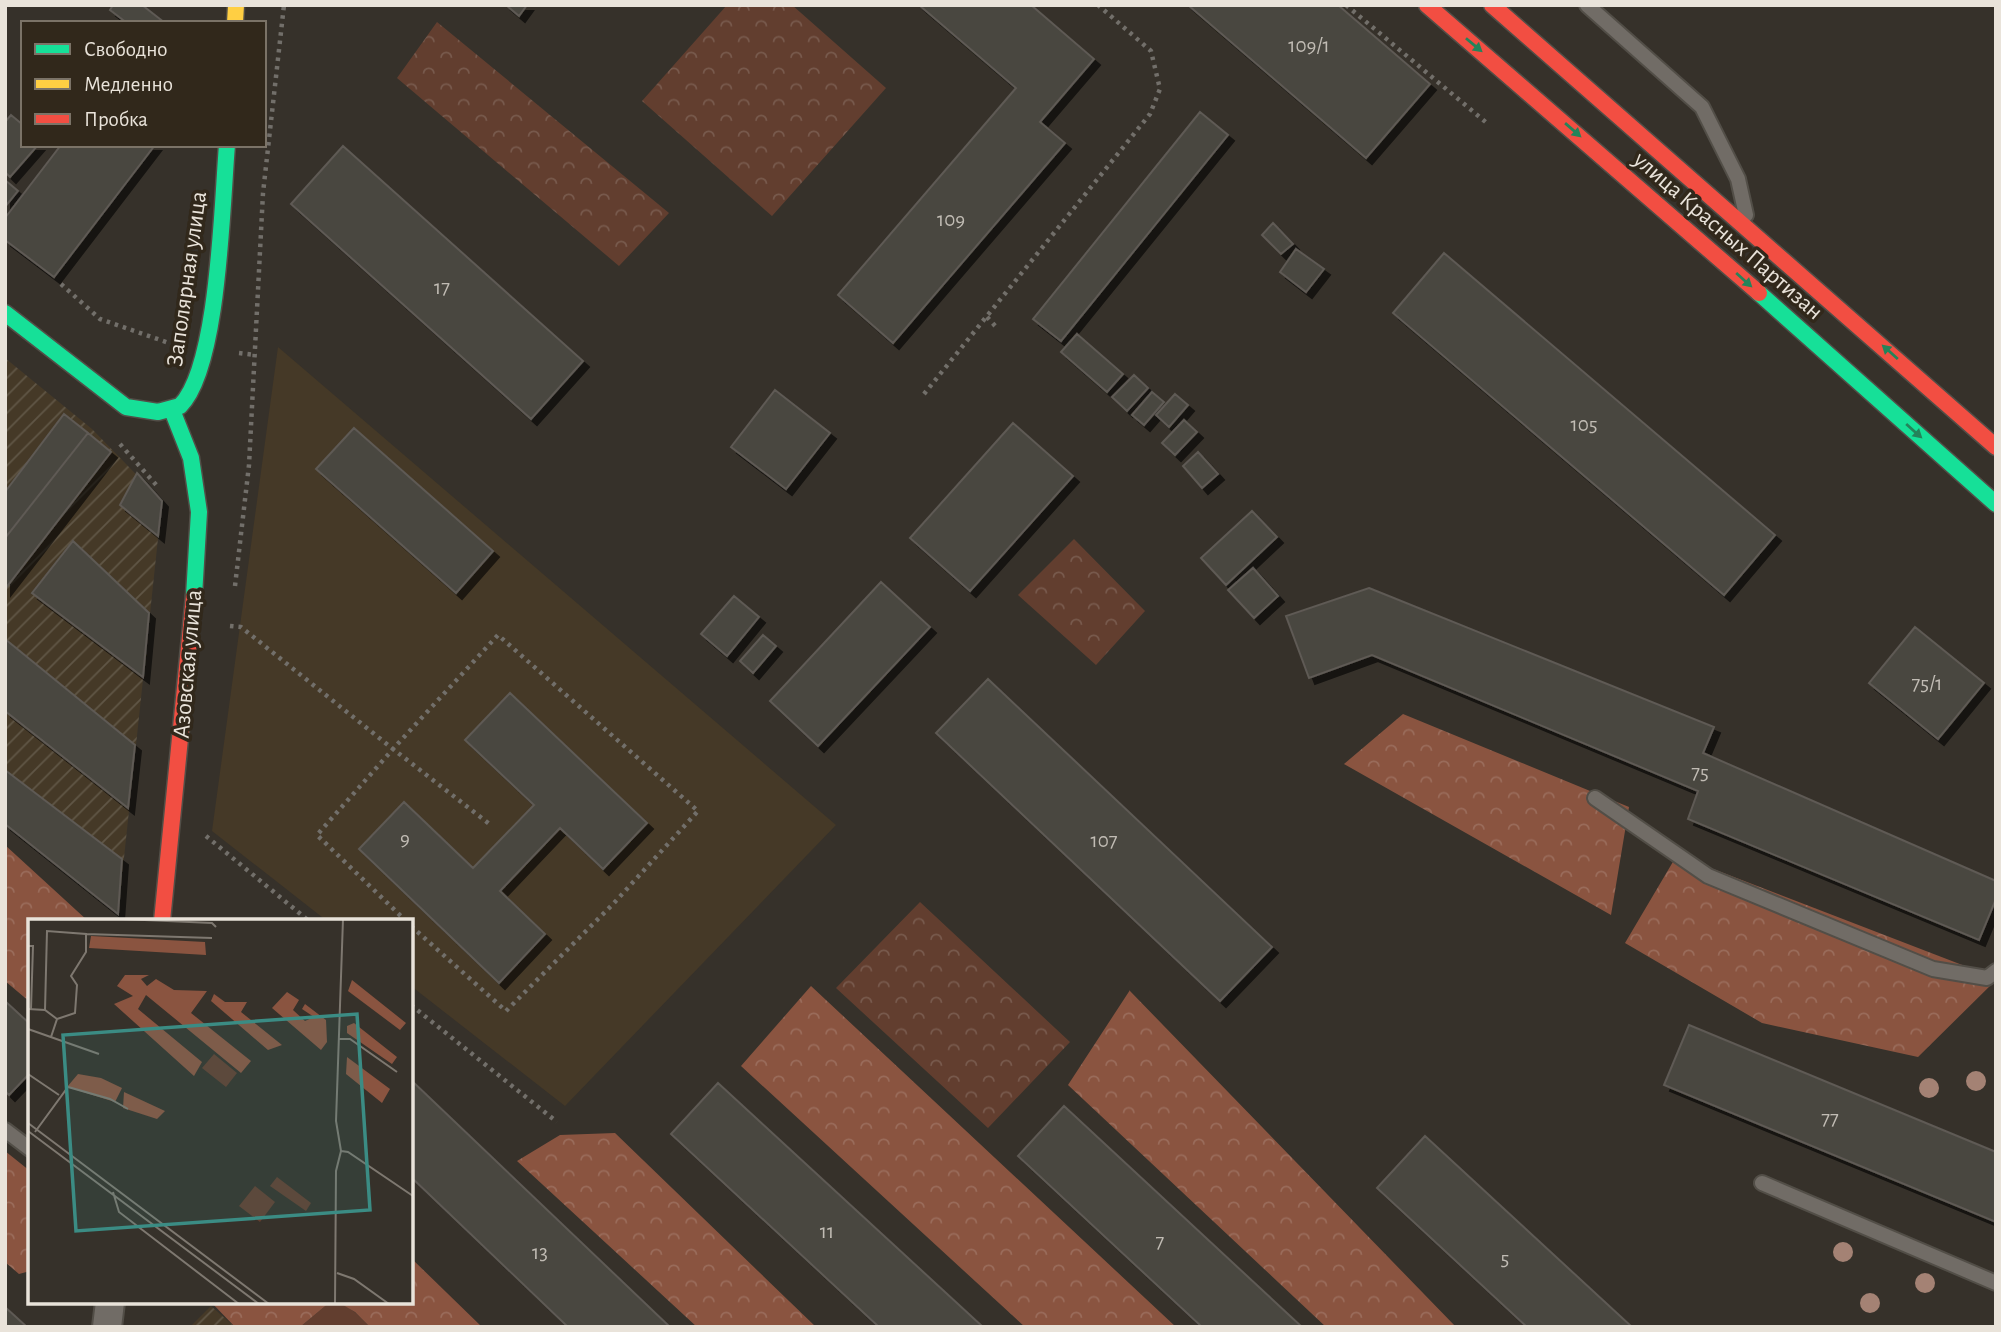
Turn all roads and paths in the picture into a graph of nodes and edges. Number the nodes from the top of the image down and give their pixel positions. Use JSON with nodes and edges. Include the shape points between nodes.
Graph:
{"nodes":[{"id":1,"x":284,"y":5,"type":"edge"},
{"id":2,"x":1098,"y":5,"type":"edge"},
{"id":3,"x":1346,"y":5,"type":"edge"},
{"id":4,"x":1427,"y":5,"type":"edge"},
{"id":5,"x":1492,"y":5,"type":"edge"},
{"id":6,"x":1587,"y":5,"type":"edge"},
{"id":7,"x":1550,"y":54,"type":"junction"},
{"id":8,"x":1528,"y":78,"type":"junction"},
{"id":9,"x":1488,"y":124,"type":"dead end"},
{"id":10,"x":227,"y":147,"type":"edge"},
{"id":11,"x":1748,"y":226,"type":"junction"},
{"id":12,"x":1727,"y":250,"type":"junction"},
{"id":13,"x":61,"y":284,"type":"dead end"},
{"id":14,"x":5,"y":313,"type":"edge"},
{"id":15,"x":987,"y":317,"type":"junction"},
{"id":16,"x":997,"y":328,"type":"dead end"},
{"id":17,"x":204,"y":350,"type":"junction"},
{"id":18,"x":256,"y":355,"type":"junction"},
{"id":19,"x":924,"y":394,"type":"dead end"},
{"id":20,"x":172,"y":410,"type":"junction"},
{"id":21,"x":117,"y":441,"type":"dead end"},
{"id":22,"x":1996,"y":447,"type":"edge"},
{"id":23,"x":160,"y":489,"type":"dead end"},
{"id":24,"x":1996,"y":505,"type":"edge"},
{"id":25,"x":233,"y":600,"type":"dead end"},
{"id":26,"x":232,"y":613,"type":"dead end"},
{"id":27,"x":193,"y":622,"type":"junction"},
{"id":28,"x":230,"y":626,"type":"junction"},
{"id":29,"x":228,"y":640,"type":"dead end"},
{"id":30,"x":393,"y":748,"type":"junction"},
{"id":31,"x":1595,"y":798,"type":"dead end"},
{"id":32,"x":492,"y":827,"type":"dead end"},
{"id":33,"x":198,"y":844,"type":"dead end"},
{"id":34,"x":164,"y":913,"type":"edge"},
{"id":35,"x":307,"y":919,"type":"edge"},
{"id":36,"x":404,"y":919,"type":"edge"},
{"id":37,"x":413,"y":928,"type":"edge"},
{"id":38,"x":1996,"y":971,"type":"edge"},
{"id":39,"x":413,"y":1007,"type":"edge"},
{"id":40,"x":557,"y":1122,"type":"dead end"},
{"id":41,"x":5,"y":1130,"type":"edge"},
{"id":42,"x":28,"y":1148,"type":"edge"},
{"id":43,"x":1762,"y":1183,"type":"dead end"},
{"id":44,"x":1996,"y":1283,"type":"edge"},
{"id":45,"x":110,"y":1304,"type":"edge"},
{"id":46,"x":107,"y":1327,"type":"edge"}],
"edges":[{"from":1,"to":18,"type":"path","via":[[263,193]]},
{"from":2,"to":15,"type":"path","via":[[1151,51],[1160,89],[1150,114]]},
{"from":3,"to":9,"type":"path"},
{"from":4,"to":8,"type":"main road","name":"улица Красных Партизан","one_way":true},
{"from":5,"to":7,"type":"main road","name":"улица Красных Партизан"},
{"from":6,"to":11,"type":"lane","via":[[1702,107],[1738,179]]},
{"from":7,"to":8,"type":"lane"},
{"from":7,"to":11,"type":"main road","name":"улица Красных Партизан"},
{"from":8,"to":12,"type":"main road","name":"улица Красных Партизан","one_way":true},
{"from":10,"to":17,"type":"main road","name":"Заполярная улица"},
{"from":11,"to":12,"type":"lane"},
{"from":22,"to":11,"type":"main road","name":"улица Красных Партизан","one_way":true},
{"from":12,"to":24,"type":"main road","name":"улица Красных Партизан","one_way":true},
{"from":13,"to":17,"type":"path","via":[[100,319],[183,348]]},
{"from":14,"to":20,"type":"main road","via":[[126,407],[149,413]]},
{"from":15,"to":16,"type":"path"},
{"from":15,"to":19,"type":"path"},
{"from":17,"to":18,"type":"path"},
{"from":17,"to":20,"type":"main road","name":"Заполярная улица","via":[[201,370],[186,400]]},
{"from":18,"to":25,"type":"path"},
{"from":20,"to":27,"type":"main road","name":"Азовская улица","via":[[191,458],[199,512]]},
{"from":21,"to":23,"type":"path"},
{"from":26,"to":28,"type":"path"},
{"from":27,"to":28,"type":"path"},
{"from":27,"to":34,"type":"main road","name":"Азовская улица"},
{"from":28,"to":29,"type":"path"},
{"from":28,"to":30,"type":"path","via":[[241,627]]},
{"from":30,"to":32,"type":"path"},
{"from":30,"to":36,"type":"path","via":[[317,835]]},
{"from":30,"to":37,"type":"path","via":[[498,635],[698,811],[506,1012]]},
{"from":31,"to":38,"type":"lane","via":[[1707,876],[1933,969],[1987,978]]},
{"from":33,"to":35,"type":"path","via":[[200,831]]},
{"from":39,"to":40,"type":"path"},
{"from":41,"to":42,"type":"lane"},
{"from":43,"to":44,"type":"lane"},
{"from":45,"to":46,"type":"street"}]}
